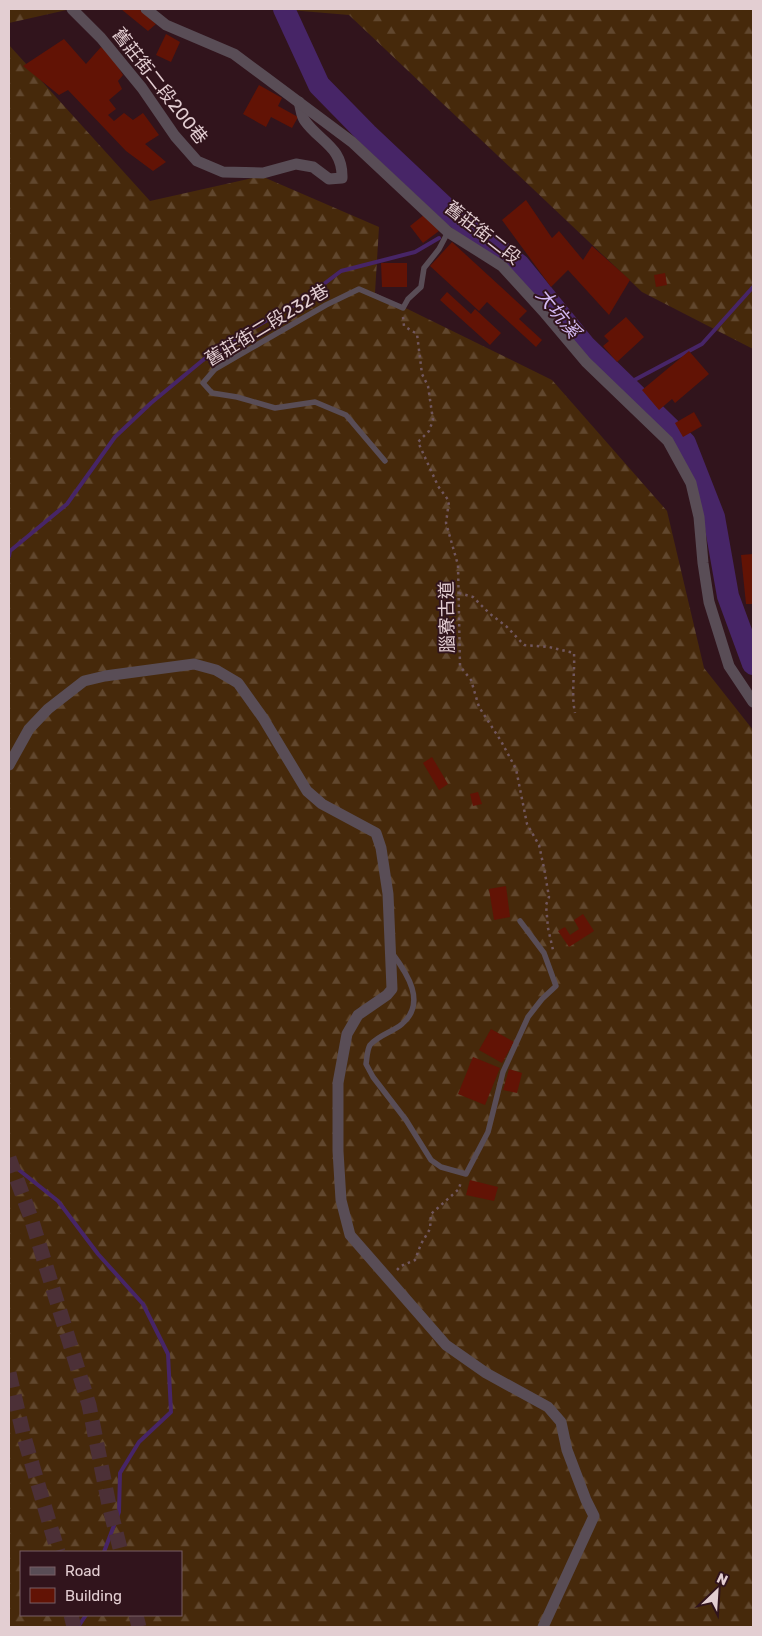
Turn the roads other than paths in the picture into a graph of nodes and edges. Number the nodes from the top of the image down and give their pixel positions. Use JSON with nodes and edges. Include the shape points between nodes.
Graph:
{"nodes":[{"id":1,"x":72,"y":9,"type":"edge"},
{"id":2,"x":146,"y":9,"type":"edge"},
{"id":3,"x":299,"y":102,"type":"junction"},
{"id":4,"x":446,"y":229,"type":"junction"},
{"id":5,"x":385,"y":461,"type":"dead end"},
{"id":6,"x":753,"y":702,"type":"edge"},
{"id":7,"x":9,"y":765,"type":"edge"},
{"id":8,"x":520,"y":921,"type":"dead end"},
{"id":9,"x":390,"y":951,"type":"junction"},
{"id":10,"x":543,"y":1627,"type":"edge"}],
"edges":[{"from":1,"to":3,"type":"street","name":"舊莊街二段200巷","via":[[101,38],[197,161],[223,172],[262,172],[296,164],[313,167],[329,179],[342,178],[343,167],[336,152],[304,120]]},
{"from":2,"to":3,"type":"street","name":"舊莊街二段","via":[[166,25],[234,54]]},
{"from":3,"to":4,"type":"street","name":"舊莊街二段","via":[[352,142]]},
{"from":4,"to":5,"type":"lane","name":"舊莊街二段232巷","via":[[439,249],[424,268],[421,287],[403,308],[359,289],[326,304],[215,369],[204,383],[212,393],[275,408],[315,402],[346,415]]},
{"from":4,"to":6,"type":"street","name":"舊莊街二段","via":[[502,266],[586,362],[668,441],[691,482],[699,517],[709,602],[729,666]]},
{"from":7,"to":9,"type":"street","via":[[29,728],[84,681],[194,664],[216,670],[238,683],[307,791],[322,804],[376,833],[388,894]]},
{"from":8,"to":9,"type":"lane","via":[[544,953],[556,986],[528,1017],[503,1072],[488,1132],[466,1174],[431,1160],[366,1064],[369,1047],[384,1033],[401,1026],[410,1016],[414,1002],[412,986]]},
{"from":9,"to":10,"type":"street","via":[[392,989],[358,1015],[347,1034],[338,1083],[341,1200],[350,1235],[446,1345],[486,1373],[548,1407],[561,1422],[567,1450],[594,1516]]}]}
